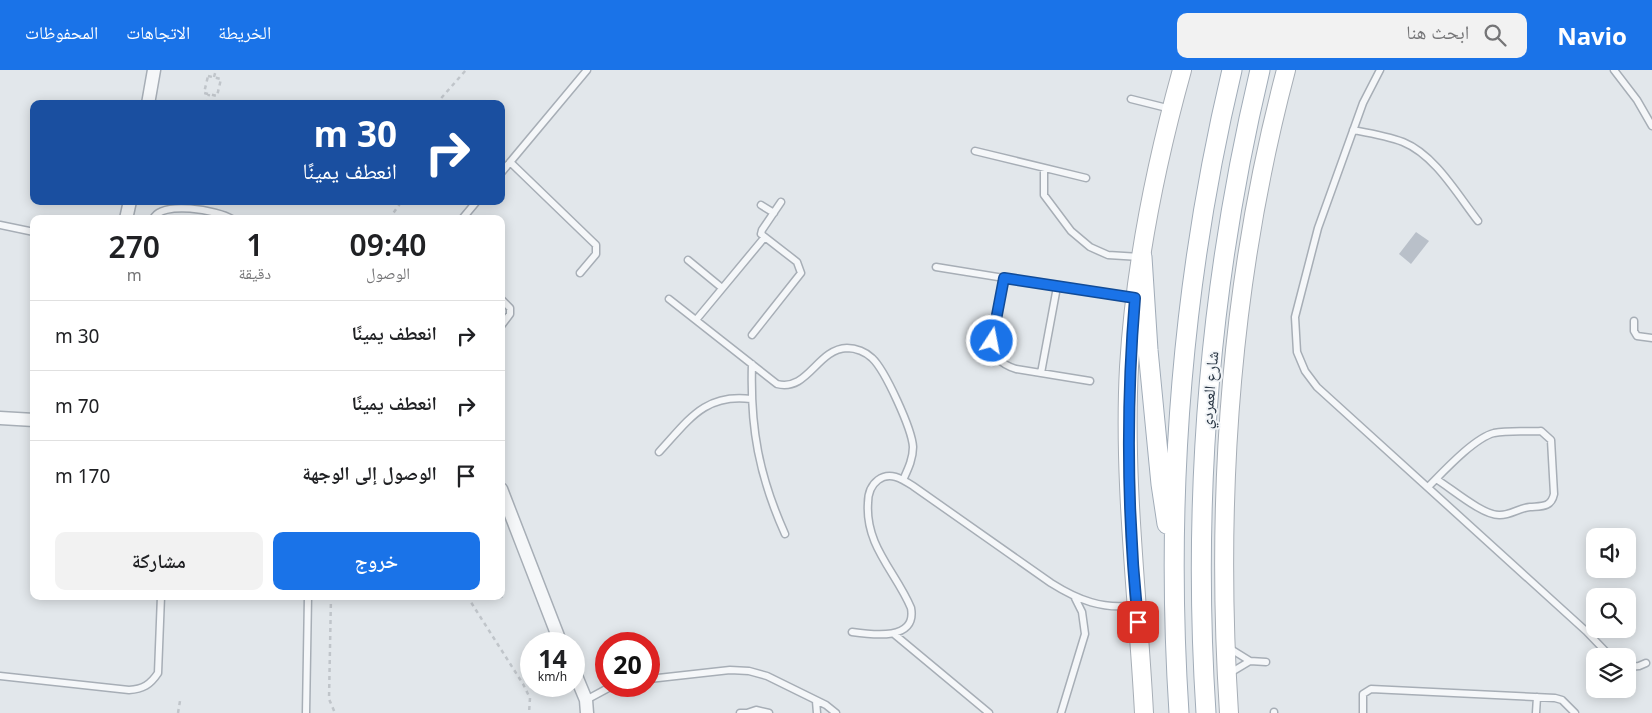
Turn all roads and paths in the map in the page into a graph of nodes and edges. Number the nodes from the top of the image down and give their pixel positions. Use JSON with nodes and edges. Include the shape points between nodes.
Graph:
{"nodes":[{"id":1,"x":154,"y":70,"type":"edge"},
{"id":2,"x":216,"y":70,"type":"edge"},
{"id":3,"x":466,"y":70,"type":"edge"},
{"id":4,"x":587,"y":70,"type":"edge"},
{"id":5,"x":1182,"y":70,"type":"edge"},
{"id":6,"x":1232,"y":70,"type":"edge"},
{"id":7,"x":1260,"y":70,"type":"edge"},
{"id":8,"x":1286,"y":70,"type":"edge"},
{"id":9,"x":1380,"y":70,"type":"edge"},
{"id":10,"x":1614,"y":70,"type":"edge"},
{"id":11,"x":214,"y":77,"type":"junction"},
{"id":12,"x":209,"y":94,"type":"junction"},
{"id":13,"x":1131,"y":99,"type":"dead end"},
{"id":14,"x":149,"y":100,"type":"edge"},
{"id":15,"x":208,"y":100,"type":"edge"},
{"id":16,"x":440,"y":100,"type":"edge"},
{"id":17,"x":1171,"y":109,"type":"junction"},
{"id":18,"x":1649,"y":117,"type":"edge"},
{"id":19,"x":1652,"y":126,"type":"edge"},
{"id":20,"x":1353,"y":130,"type":"junction"},
{"id":21,"x":975,"y":151,"type":"dead end"},
{"id":22,"x":510,"y":162,"type":"junction"},
{"id":23,"x":505,"y":168,"type":"edge"},
{"id":24,"x":1044,"y":168,"type":"junction"},
{"id":25,"x":1086,"y":178,"type":"dead end"},
{"id":26,"x":782,"y":202,"type":"dead end"},
{"id":27,"x":474,"y":205,"type":"edge"},
{"id":28,"x":761,"y":205,"type":"dead end"},
{"id":29,"x":774,"y":213,"type":"junction"},
{"id":30,"x":155,"y":215,"type":"edge"},
{"id":31,"x":225,"y":215,"type":"edge"},
{"id":32,"x":465,"y":215,"type":"edge"},
{"id":33,"x":1478,"y":221,"type":"dead end"},
{"id":34,"x":0,"y":224,"type":"edge"},
{"id":35,"x":30,"y":231,"type":"edge"},
{"id":36,"x":764,"y":238,"type":"junction"},
{"id":37,"x":1142,"y":257,"type":"junction"},
{"id":38,"x":688,"y":260,"type":"dead end"},
{"id":39,"x":936,"y":267,"type":"dead end"},
{"id":40,"x":580,"y":273,"type":"dead end"},
{"id":41,"x":1004,"y":278,"type":"junction"},
{"id":42,"x":1057,"y":286,"type":"junction"},
{"id":43,"x":722,"y":288,"type":"junction"},
{"id":44,"x":1135,"y":298,"type":"junction"},
{"id":45,"x":669,"y":299,"type":"dead end"},
{"id":46,"x":505,"y":303,"type":"edge"},
{"id":47,"x":696,"y":320,"type":"junction"},
{"id":48,"x":505,"y":321,"type":"edge"},
{"id":49,"x":1634,"y":322,"type":"dead end"},
{"id":50,"x":752,"y":335,"type":"dead end"},
{"id":51,"x":1652,"y":338,"type":"edge"},
{"id":52,"x":752,"y":364,"type":"junction"},
{"id":53,"x":1041,"y":373,"type":"junction"},
{"id":54,"x":1090,"y":381,"type":"dead end"},
{"id":55,"x":750,"y":399,"type":"junction"},
{"id":56,"x":0,"y":418,"type":"edge"},
{"id":57,"x":30,"y":420,"type":"edge"},
{"id":58,"x":659,"y":452,"type":"dead end"},
{"id":59,"x":1436,"y":479,"type":"junction"},
{"id":60,"x":903,"y":480,"type":"junction"},
{"id":61,"x":1428,"y":486,"type":"junction"},
{"id":62,"x":505,"y":499,"type":"edge"},
{"id":63,"x":785,"y":534,"type":"dead end"},
{"id":64,"x":1174,"y":551,"type":"junction"},
{"id":65,"x":1075,"y":598,"type":"junction"},
{"id":66,"x":161,"y":600,"type":"edge"},
{"id":67,"x":308,"y":600,"type":"edge"},
{"id":68,"x":331,"y":600,"type":"edge"},
{"id":69,"x":470,"y":600,"type":"edge"},
{"id":70,"x":1136,"y":605,"type":"junction"},
{"id":71,"x":556,"y":632,"type":"edge"},
{"id":72,"x":852,"y":632,"type":"dead end"},
{"id":73,"x":894,"y":634,"type":"junction"},
{"id":74,"x":1225,"y":644,"type":"junction"},
{"id":75,"x":1602,"y":648,"type":"edge"},
{"id":76,"x":1250,"y":661,"type":"junction"},
{"id":77,"x":1266,"y":662,"type":"dead end"},
{"id":78,"x":1646,"y":663,"type":"dead end"},
{"id":79,"x":1636,"y":666,"type":"edge"},
{"id":80,"x":0,"y":676,"type":"edge"},
{"id":81,"x":1226,"y":676,"type":"junction"},
{"id":82,"x":660,"y":678,"type":"edge"},
{"id":83,"x":598,"y":697,"type":"edge"},
{"id":84,"x":1537,"y":697,"type":"junction"},
{"id":85,"x":180,"y":701,"type":"dead end"},
{"id":86,"x":816,"y":701,"type":"junction"},
{"id":87,"x":586,"y":707,"type":"edge"},
{"id":88,"x":178,"y":713,"type":"edge"},
{"id":89,"x":306,"y":713,"type":"edge"},
{"id":90,"x":334,"y":713,"type":"edge"},
{"id":91,"x":529,"y":713,"type":"edge"},
{"id":92,"x":740,"y":713,"type":"edge"},
{"id":93,"x":747,"y":713,"type":"edge"},
{"id":94,"x":769,"y":713,"type":"edge"},
{"id":95,"x":817,"y":713,"type":"edge"},
{"id":96,"x":836,"y":713,"type":"edge"},
{"id":97,"x":989,"y":713,"type":"edge"},
{"id":98,"x":1061,"y":713,"type":"edge"},
{"id":99,"x":1144,"y":713,"type":"edge"},
{"id":100,"x":1179,"y":713,"type":"edge"},
{"id":101,"x":1206,"y":713,"type":"edge"},
{"id":102,"x":1229,"y":713,"type":"edge"},
{"id":103,"x":1363,"y":713,"type":"edge"},
{"id":104,"x":1536,"y":713,"type":"edge"},
{"id":105,"x":1575,"y":713,"type":"edge"}],
"edges":[{"from":1,"to":14,"type":"street"},
{"from":2,"to":11,"type":"path"},
{"from":3,"to":16,"type":"path"},
{"from":4,"to":22,"type":"lane"},
{"from":5,"to":17,"type":"street"},
{"from":6,"to":64,"type":"main road","name":"شارع العمردي","via":[[1209,178],[1188,312],[1178,434]]},
{"from":7,"to":101,"type":"main road","name":"شارع العمردي","via":[[1227,238],[1210,372],[1202,547]]},
{"from":8,"to":74,"type":"street","via":[[1252,227],[1236,331],[1224,489]]},
{"from":9,"to":20,"type":"lane","via":[[1367,92]]},
{"from":10,"to":18,"type":"lane"},
{"from":11,"to":12,"type":"path","via":[[208,76],[204,93]]},
{"from":11,"to":12,"type":"path","via":[[221,79],[217,96]]},
{"from":12,"to":15,"type":"path"},
{"from":13,"to":17,"type":"lane"},
{"from":17,"to":37,"type":"street"},
{"from":18,"to":19,"type":"lane"},
{"from":20,"to":33,"type":"lane","via":[[1396,140],[1417,150]]},
{"from":20,"to":61,"type":"lane","via":[[1318,228],[1297,308],[1294,329],[1297,352],[1305,371],[1317,386]]},
{"from":21,"to":24,"type":"lane"},
{"from":22,"to":23,"type":"lane"},
{"from":22,"to":40,"type":"lane","via":[[596,245],[596,254]]},
{"from":24,"to":25,"type":"lane"},
{"from":24,"to":37,"type":"lane","via":[[1044,195],[1077,236],[1090,247],[1108,255]]},
{"from":26,"to":29,"type":"lane"},
{"from":27,"to":32,"type":"lane"},
{"from":28,"to":29,"type":"lane"},
{"from":29,"to":36,"type":"lane","via":[[762,230]]},
{"from":30,"to":31,"type":"lane","via":[[170,208],[218,211]]},
{"from":34,"to":35,"type":"lane"},
{"from":36,"to":43,"type":"lane"},
{"from":36,"to":50,"type":"lane","via":[[798,262],[801,273]]},
{"from":37,"to":44,"type":"street"},
{"from":37,"to":64,"type":"main road","via":[[1161,484]]},
{"from":38,"to":43,"type":"lane"},
{"from":39,"to":41,"type":"lane"},
{"from":41,"to":42,"type":"lane"},
{"from":41,"to":53,"type":"lane","via":[[993,351],[1006,366]]},
{"from":42,"to":44,"type":"lane"},
{"from":42,"to":53,"type":"lane"},
{"from":43,"to":47,"type":"lane"},
{"from":44,"to":70,"type":"street","via":[[1128,404],[1130,519]]},
{"from":45,"to":47,"type":"lane"},
{"from":46,"to":48,"type":"lane","via":[[510,308]]},
{"from":47,"to":52,"type":"lane"},
{"from":49,"to":51,"type":"lane","via":[[1638,336]]},
{"from":52,"to":55,"type":"lane"},
{"from":52,"to":60,"type":"lane","via":[[777,384],[786,386],[796,384],[825,356],[836,350],[849,348],[872,358],[911,432],[911,465]]},
{"from":53,"to":54,"type":"lane"},
{"from":55,"to":58,"type":"lane","via":[[736,397],[706,404]]},
{"from":55,"to":63,"type":"lane","via":[[760,468],[770,502]]},
{"from":56,"to":57,"type":"street"},
{"from":59,"to":59,"type":"lane","via":[[1488,435],[1541,431],[1551,440],[1554,494],[1546,506],[1496,515]]},
{"from":59,"to":61,"type":"lane"},
{"from":60,"to":65,"type":"lane"},
{"from":60,"to":73,"type":"lane","via":[[893,475],[873,484],[867,511],[874,544],[911,608],[910,625]]},
{"from":61,"to":75,"type":"lane"},
{"from":62,"to":71,"type":"street"},
{"from":64,"to":100,"type":"main road","name":"شارع العمردي"},
{"from":65,"to":70,"type":"lane","via":[[1104,606]]},
{"from":65,"to":98,"type":"lane","via":[[1082,612],[1085,634]]},
{"from":66,"to":80,"type":"lane","via":[[158,673],[141,689]]},
{"from":67,"to":89,"type":"lane"},
{"from":68,"to":90,"type":"path","via":[[329,699]]},
{"from":69,"to":91,"type":"path","via":[[523,684],[530,698]]},
{"from":70,"to":99,"type":"street"},
{"from":72,"to":73,"type":"lane"},
{"from":73,"to":97,"type":"lane"},
{"from":74,"to":76,"type":"lane"},
{"from":74,"to":81,"type":"street"},
{"from":76,"to":77,"type":"lane"},
{"from":76,"to":81,"type":"lane"},
{"from":78,"to":79,"type":"lane"},
{"from":81,"to":102,"type":"street"},
{"from":82,"to":86,"type":"lane","via":[[749,671],[768,676]]},
{"from":83,"to":87,"type":"lane"},
{"from":84,"to":103,"type":"lane","via":[[1370,689],[1363,694]]},
{"from":84,"to":104,"type":"lane"},
{"from":84,"to":105,"type":"lane","via":[[1562,700]]},
{"from":85,"to":88,"type":"path"},
{"from":86,"to":95,"type":"lane"},
{"from":86,"to":96,"type":"lane"},
{"from":92,"to":93,"type":"lane"},
{"from":93,"to":94,"type":"lane","via":[[756,710]]}]}
